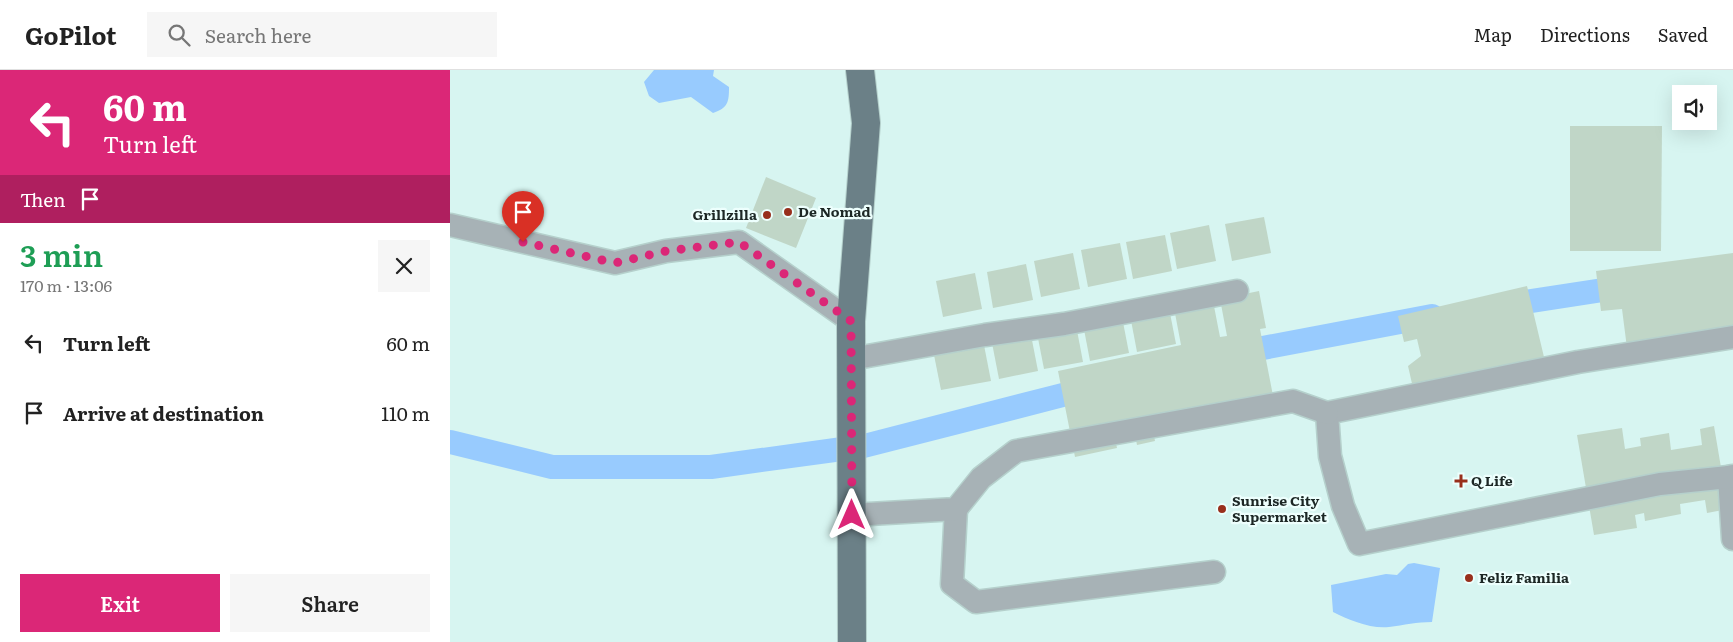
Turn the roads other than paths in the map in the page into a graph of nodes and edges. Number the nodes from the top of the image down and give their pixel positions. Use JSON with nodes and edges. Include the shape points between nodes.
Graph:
{"nodes":[{"id":1,"x":860,"y":70,"type":"edge"},
{"id":2,"x":450,"y":225,"type":"edge"},
{"id":3,"x":1237,"y":292,"type":"dead end"},
{"id":4,"x":851,"y":321,"type":"junction"},
{"id":5,"x":1733,"y":337,"type":"edge"},
{"id":6,"x":851,"y":359,"type":"junction"},
{"id":7,"x":1327,"y":413,"type":"junction"},
{"id":8,"x":1731,"y":476,"type":"edge"},
{"id":9,"x":956,"y":509,"type":"junction"},
{"id":10,"x":852,"y":515,"type":"junction"},
{"id":11,"x":1733,"y":539,"type":"edge"},
{"id":12,"x":1214,"y":572,"type":"dead end"},
{"id":13,"x":852,"y":642,"type":"edge"}],
"edges":[{"from":1,"to":4,"type":"main road","via":[[866,123]]},
{"from":2,"to":4,"type":"lane","via":[[615,263],[666,251],[739,242]]},
{"from":3,"to":6,"type":"lane"},
{"from":4,"to":6,"type":"main road"},
{"from":5,"to":7,"type":"lane","via":[[1559,366]]},
{"from":6,"to":10,"type":"main road"},
{"from":7,"to":8,"type":"lane","via":[[1330,456],[1343,506],[1359,544],[1660,484]]},
{"from":7,"to":9,"type":"lane","via":[[1293,401],[1016,451],[981,478]]},
{"from":8,"to":11,"type":"lane"},
{"from":9,"to":10,"type":"lane"},
{"from":9,"to":12,"type":"lane","via":[[952,584],[976,602]]},
{"from":10,"to":13,"type":"main road"}]}
